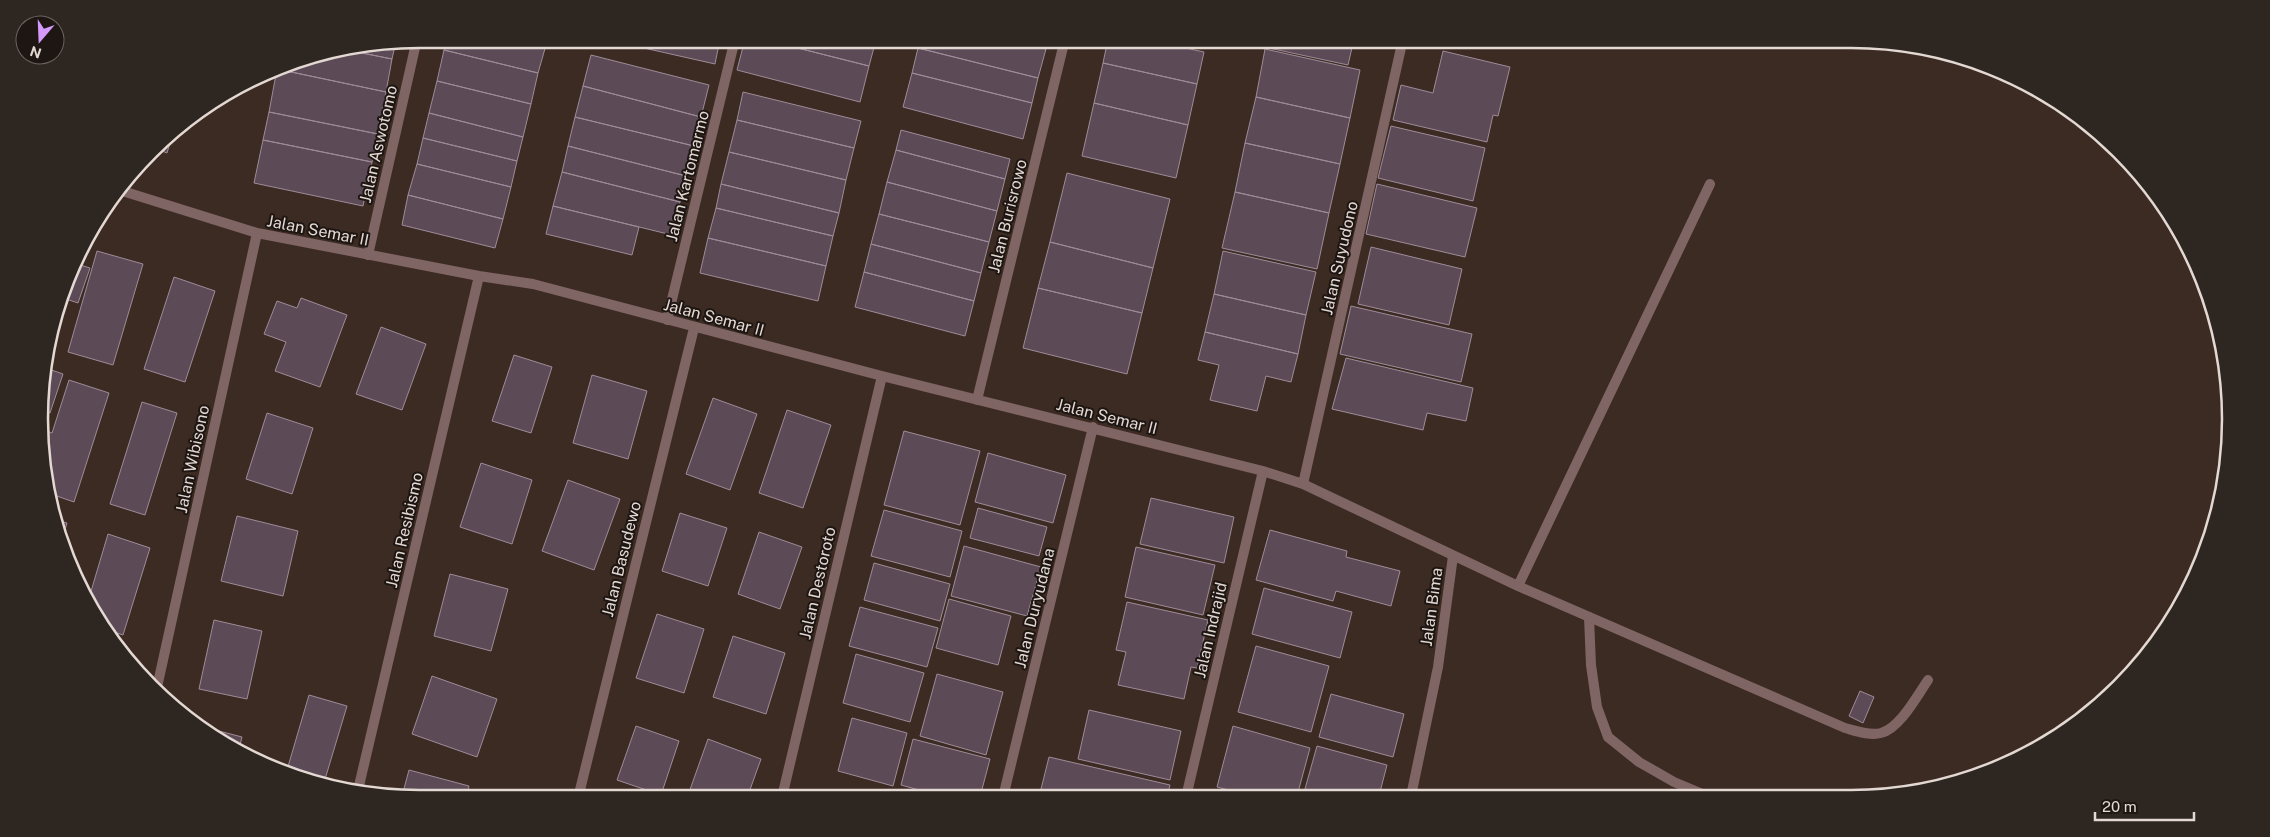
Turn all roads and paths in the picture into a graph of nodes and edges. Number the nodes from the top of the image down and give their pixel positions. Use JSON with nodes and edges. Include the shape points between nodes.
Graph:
{"nodes":[{"id":1,"x":415,"y":48,"type":"edge"},
{"id":2,"x":733,"y":48,"type":"edge"},
{"id":3,"x":1063,"y":48,"type":"edge"},
{"id":4,"x":1402,"y":48,"type":"edge"},
{"id":5,"x":1710,"y":184,"type":"dead end"},
{"id":6,"x":125,"y":192,"type":"edge"},
{"id":7,"x":258,"y":233,"type":"junction"},
{"id":8,"x":368,"y":255,"type":"junction"},
{"id":9,"x":478,"y":276,"type":"junction"},
{"id":10,"x":667,"y":320,"type":"junction"},
{"id":11,"x":694,"y":328,"type":"junction"},
{"id":12,"x":882,"y":376,"type":"junction"},
{"id":13,"x":977,"y":400,"type":"junction"},
{"id":14,"x":1093,"y":427,"type":"junction"},
{"id":15,"x":1263,"y":471,"type":"junction"},
{"id":16,"x":1303,"y":484,"type":"junction"},
{"id":17,"x":1453,"y":556,"type":"junction"},
{"id":18,"x":1518,"y":586,"type":"junction"},
{"id":19,"x":1590,"y":617,"type":"junction"},
{"id":20,"x":1928,"y":680,"type":"dead end"},
{"id":21,"x":158,"y":683,"type":"edge"},
{"id":22,"x":359,"y":784,"type":"edge"},
{"id":23,"x":580,"y":790,"type":"edge"},
{"id":24,"x":784,"y":790,"type":"edge"},
{"id":25,"x":1006,"y":790,"type":"edge"},
{"id":26,"x":1187,"y":790,"type":"edge"},
{"id":27,"x":1412,"y":790,"type":"edge"},
{"id":28,"x":1693,"y":790,"type":"edge"}],
"edges":[{"from":1,"to":8,"type":"street","name":"Jalan Aswotomo"},
{"from":2,"to":10,"type":"street","name":"Jalan Kartomarmo"},
{"from":3,"to":13,"type":"street","name":"Jalan Burisrowo"},
{"from":4,"to":16,"type":"street","name":"Jalan Suyudono"},
{"from":5,"to":18,"type":"street"},
{"from":6,"to":7,"type":"street","name":"Jalan Semar II"},
{"from":7,"to":8,"type":"street","name":"Jalan Semar II"},
{"from":7,"to":21,"type":"street","name":"Jalan Wibisono"},
{"from":8,"to":9,"type":"street","name":"Jalan Semar II"},
{"from":9,"to":10,"type":"street","name":"Jalan Semar II","via":[[533,284]]},
{"from":9,"to":22,"type":"street","name":"Jalan Resibismo"},
{"from":10,"to":11,"type":"street","name":"Jalan Semar II"},
{"from":11,"to":12,"type":"street","name":"Jalan Semar II"},
{"from":11,"to":23,"type":"street","name":"Jalan Basudewo"},
{"from":12,"to":13,"type":"street","name":"Jalan Semar II"},
{"from":12,"to":24,"type":"street","name":"Jalan Destoroto"},
{"from":13,"to":14,"type":"street","name":"Jalan Semar II"},
{"from":14,"to":15,"type":"street","name":"Jalan Semar II"},
{"from":14,"to":25,"type":"street","name":"Jalan Duryudana"},
{"from":15,"to":16,"type":"street","name":"Jalan Semar II"},
{"from":15,"to":26,"type":"street","name":"Jalan Indrajid"},
{"from":16,"to":17,"type":"street","name":"Jalan Bima"},
{"from":17,"to":18,"type":"street"},
{"from":17,"to":27,"type":"street","name":"Jalan Bima","via":[[1438,667]]},
{"from":18,"to":19,"type":"street"},
{"from":19,"to":20,"type":"street","via":[[1845,728],[1864,733],[1881,733],[1896,725]]},
{"from":19,"to":28,"type":"street","via":[[1591,665],[1597,707],[1608,737],[1639,762]]}]}
